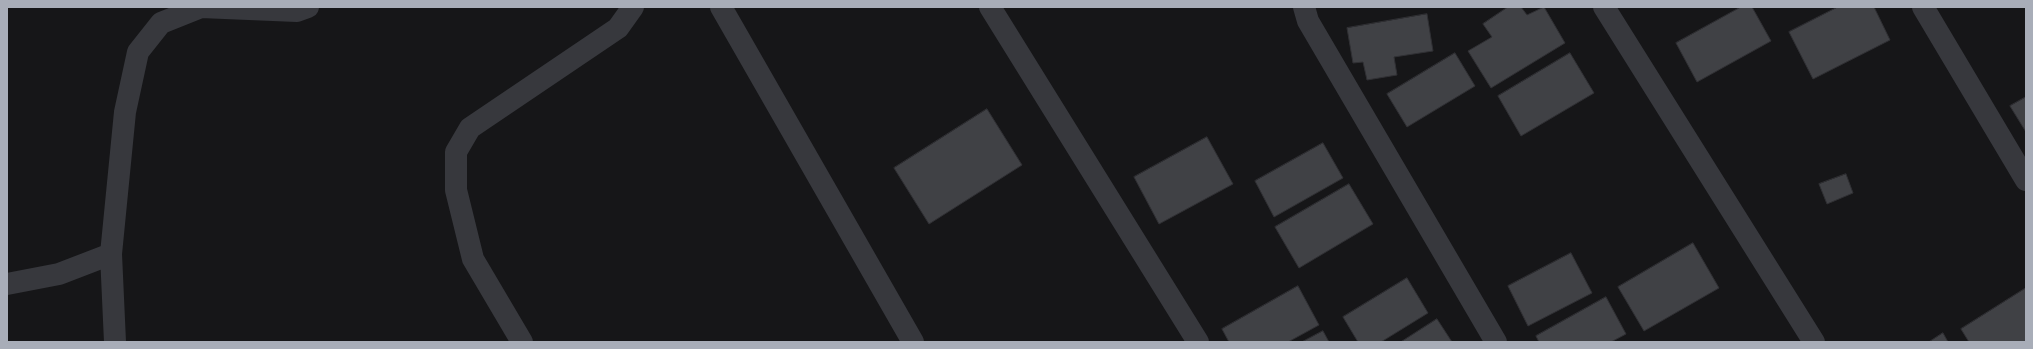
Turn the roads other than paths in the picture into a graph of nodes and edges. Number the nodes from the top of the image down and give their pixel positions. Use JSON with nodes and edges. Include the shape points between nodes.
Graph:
{"nodes":[{"id":1,"x":308,"y":7,"type":"edge"},
{"id":2,"x":633,"y":7,"type":"edge"},
{"id":3,"x":721,"y":7,"type":"edge"},
{"id":4,"x":990,"y":7,"type":"edge"},
{"id":5,"x":1304,"y":7,"type":"edge"},
{"id":6,"x":1604,"y":7,"type":"edge"},
{"id":7,"x":1923,"y":7,"type":"edge"},
{"id":8,"x":157,"y":15,"type":"edge"},
{"id":9,"x":2026,"y":180,"type":"edge"},
{"id":10,"x":111,"y":254,"type":"junction"},
{"id":11,"x":7,"y":284,"type":"edge"},
{"id":12,"x":115,"y":342,"type":"edge"},
{"id":13,"x":522,"y":342,"type":"edge"},
{"id":14,"x":913,"y":342,"type":"edge"},
{"id":15,"x":1198,"y":342,"type":"edge"},
{"id":16,"x":1496,"y":342,"type":"edge"},
{"id":17,"x":1814,"y":342,"type":"edge"}],
"edges":[{"from":1,"to":8,"type":"street","via":[[297,11],[201,7]]},
{"from":2,"to":13,"type":"street","via":[[618,28],[470,128],[456,152],[456,190],[473,259]]},
{"from":3,"to":14,"type":"street"},
{"from":4,"to":15,"type":"street"},
{"from":5,"to":16,"type":"street","via":[[1308,21]]},
{"from":6,"to":17,"type":"street"},
{"from":7,"to":9,"type":"street"},
{"from":8,"to":10,"type":"street","via":[[138,52],[126,112]]},
{"from":10,"to":11,"type":"street","via":[[59,274]]},
{"from":10,"to":12,"type":"street"}]}
